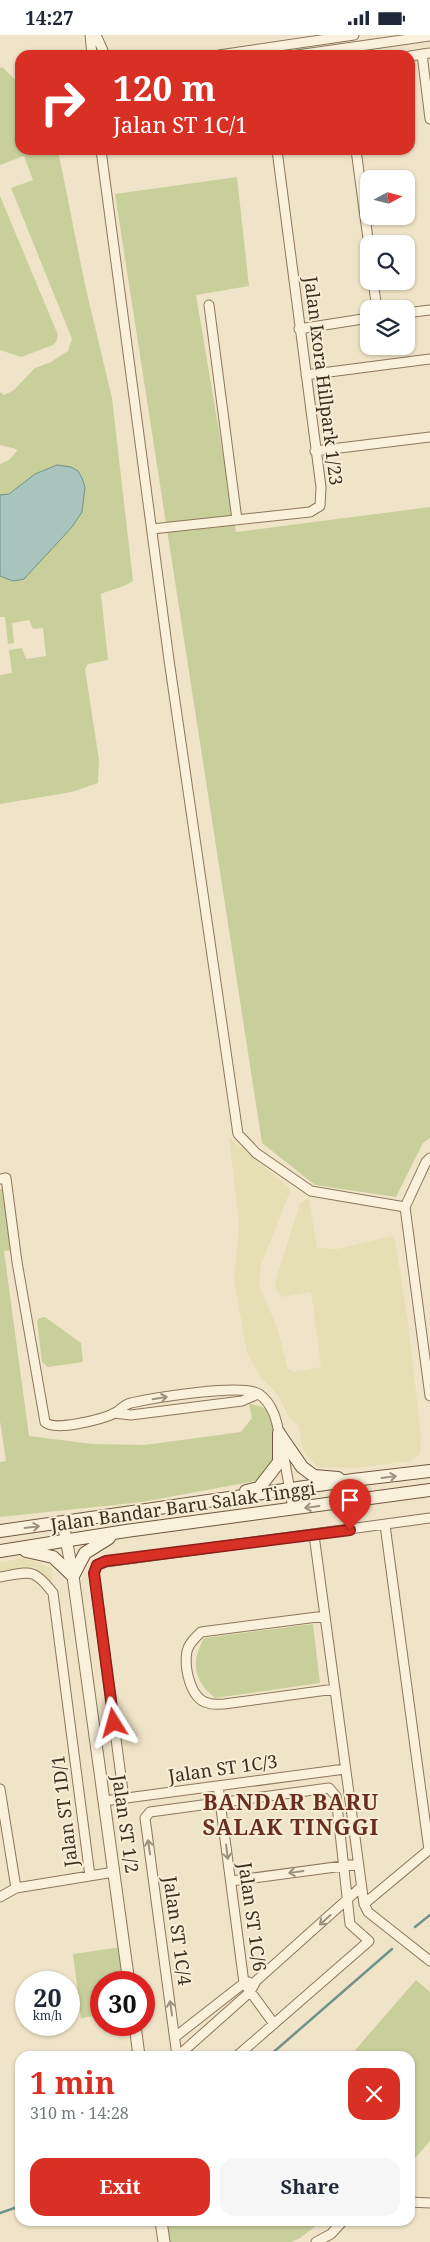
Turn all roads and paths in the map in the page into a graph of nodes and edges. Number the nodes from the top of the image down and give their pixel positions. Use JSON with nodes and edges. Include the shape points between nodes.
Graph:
{"nodes":[{"id":1,"x":90,"y":35,"type":"edge"},
{"id":2,"x":96,"y":35,"type":"edge"},
{"id":3,"x":354,"y":35,"type":"edge"},
{"id":4,"x":430,"y":35,"type":"edge"},
{"id":5,"x":92,"y":50,"type":"edge"},
{"id":6,"x":103,"y":50,"type":"edge"},
{"id":7,"x":275,"y":50,"type":"edge"},
{"id":8,"x":330,"y":50,"type":"edge"},
{"id":9,"x":426,"y":54,"type":"edge"},
{"id":10,"x":430,"y":119,"type":"edge"},
{"id":11,"x":102,"y":155,"type":"edge"},
{"id":12,"x":278,"y":155,"type":"edge"},
{"id":13,"x":357,"y":155,"type":"edge"},
{"id":14,"x":368,"y":235,"type":"edge"},
{"id":15,"x":209,"y":305,"type":"dead end"},
{"id":16,"x":430,"y":310,"type":"edge"},
{"id":17,"x":415,"y":312,"type":"edge"},
{"id":18,"x":360,"y":319,"type":"edge"},
{"id":19,"x":299,"y":329,"type":"junction"},
{"id":20,"x":430,"y":359,"type":"edge"},
{"id":21,"x":306,"y":375,"type":"junction"},
{"id":22,"x":430,"y":437,"type":"edge"},
{"id":23,"x":315,"y":451,"type":"junction"},
{"id":24,"x":237,"y":520,"type":"junction"},
{"id":25,"x":152,"y":529,"type":"junction"},
{"id":26,"x":430,"y":1158,"type":"edge"},
{"id":27,"x":0,"y":1179,"type":"edge"},
{"id":28,"x":404,"y":1207,"type":"junction"},
{"id":29,"x":426,"y":1339,"type":"edge"},
{"id":30,"x":258,"y":1393,"type":"junction"},
{"id":31,"x":430,"y":1396,"type":"edge"},
{"id":32,"x":114,"y":1413,"type":"junction"},
{"id":33,"x":279,"y":1433,"type":"junction"},
{"id":34,"x":430,"y":1471,"type":"edge"},
{"id":35,"x":353,"y":1480,"type":"junction"},
{"id":36,"x":290,"y":1490,"type":"junction"},
{"id":37,"x":430,"y":1490,"type":"edge"},
{"id":38,"x":180,"y":1505,"type":"junction"},
{"id":39,"x":293,"y":1509,"type":"junction"},
{"id":40,"x":430,"y":1519,"type":"edge"},
{"id":41,"x":63,"y":1523,"type":"junction"},
{"id":42,"x":384,"y":1525,"type":"junction"},
{"id":43,"x":0,"y":1531,"type":"edge"},
{"id":44,"x":126,"y":1531,"type":"junction"},
{"id":45,"x":314,"y":1535,"type":"junction"},
{"id":46,"x":67,"y":1541,"type":"junction"},
{"id":47,"x":14,"y":1549,"type":"junction"},
{"id":48,"x":0,"y":1551,"type":"edge"},
{"id":49,"x":73,"y":1576,"type":"junction"},
{"id":50,"x":0,"y":1577,"type":"edge"},
{"id":51,"x":325,"y":1615,"type":"junction"},
{"id":52,"x":335,"y":1689,"type":"junction"},
{"id":53,"x":345,"y":1769,"type":"junction"},
{"id":54,"x":218,"y":1786,"type":"junction"},
{"id":55,"x":0,"y":1789,"type":"edge"},
{"id":56,"x":124,"y":1799,"type":"junction"},
{"id":57,"x":104,"y":1801,"type":"junction"},
{"id":58,"x":220,"y":1803,"type":"junction"},
{"id":59,"x":430,"y":1850,"type":"edge"},
{"id":60,"x":358,"y":1864,"type":"junction"},
{"id":61,"x":344,"y":1865,"type":"junction"},
{"id":62,"x":114,"y":1872,"type":"junction"},
{"id":63,"x":90,"y":1876,"type":"junction"},
{"id":64,"x":231,"y":1881,"type":"junction"},
{"id":65,"x":361,"y":1887,"type":"junction"},
{"id":66,"x":16,"y":1889,"type":"junction"},
{"id":67,"x":0,"y":1897,"type":"edge"},
{"id":68,"x":347,"y":1899,"type":"junction"},
{"id":69,"x":364,"y":1904,"type":"junction"},
{"id":70,"x":430,"y":1961,"type":"edge"},
{"id":71,"x":127,"y":1971,"type":"edge"},
{"id":72,"x":256,"y":1981,"type":"junction"},
{"id":73,"x":244,"y":1983,"type":"junction"},
{"id":74,"x":250,"y":1992,"type":"junction"},
{"id":75,"x":274,"y":2024,"type":"junction"},
{"id":76,"x":136,"y":2036,"type":"edge"},
{"id":77,"x":175,"y":2037,"type":"junction"},
{"id":78,"x":138,"y":2051,"type":"edge"},
{"id":79,"x":177,"y":2051,"type":"edge"},
{"id":80,"x":184,"y":2051,"type":"edge"},
{"id":81,"x":243,"y":2051,"type":"edge"},
{"id":82,"x":415,"y":2202,"type":"edge"},
{"id":83,"x":430,"y":2203,"type":"edge"},
{"id":84,"x":162,"y":2226,"type":"edge"},
{"id":85,"x":338,"y":2226,"type":"edge"},
{"id":86,"x":164,"y":2242,"type":"edge"},
{"id":87,"x":316,"y":2242,"type":"edge"}],
"edges":[{"from":1,"to":5,"type":"street"},
{"from":2,"to":6,"type":"street"},
{"from":3,"to":7,"type":"street"},
{"from":4,"to":8,"type":"street"},
{"from":9,"to":10,"type":"street"},
{"from":11,"to":25,"type":"street"},
{"from":12,"to":19,"type":"street","name":"Jalan Ixora Hillpark 1/23"},
{"from":13,"to":14,"type":"street"},
{"from":15,"to":24,"type":"street"},
{"from":16,"to":17,"type":"street"},
{"from":18,"to":19,"type":"street"},
{"from":19,"to":21,"type":"street","name":"Jalan Ixora Hillpark 1/23"},
{"from":20,"to":21,"type":"street"},
{"from":21,"to":23,"type":"street","name":"Jalan Ixora Hillpark 1/23"},
{"from":22,"to":23,"type":"street"},
{"from":23,"to":24,"type":"street","name":"Jalan Ixora Hillpark 1/23","via":[[322,497],[316,510]]},
{"from":24,"to":25,"type":"street","name":"Jalan Ixora Hillpark 1/23"},
{"from":25,"to":28,"type":"street","via":[[238,1134],[256,1153],[311,1191]]},
{"from":26,"to":28,"type":"street"},
{"from":27,"to":32,"type":"street","via":[[6,1178],[45,1422],[54,1426],[89,1421]]},
{"from":28,"to":29,"type":"street"},
{"from":29,"to":31,"type":"street"},
{"from":30,"to":32,"type":"street","via":[[242,1401],[131,1415]]},
{"from":32,"to":30,"type":"street","one_way":true,"via":[[128,1403],[174,1396],[241,1389]]},
{"from":30,"to":33,"type":"street","via":[[273,1409]]},
{"from":33,"to":35,"type":"main road","via":[[295,1460],[314,1476]]},
{"from":33,"to":36,"type":"street"},
{"from":33,"to":38,"type":"main road","via":[[278,1462],[259,1488]]},
{"from":35,"to":34,"type":"main road","name":"Jalan Bandar Baru Salak Tinggi","one_way":true},
{"from":35,"to":36,"type":"main road","name":"Jalan Bandar Baru Salak Tinggi"},
{"from":36,"to":38,"type":"main road","name":"Jalan Bandar Baru Salak Tinggi"},
{"from":36,"to":39,"type":"street"},
{"from":37,"to":39,"type":"main road","name":"Jalan Bandar Baru Salak Tinggi","one_way":true},
{"from":38,"to":41,"type":"main road","name":"Jalan Bandar Baru Salak Tinggi"},
{"from":39,"to":44,"type":"main road","name":"Jalan Bandar Baru Salak Tinggi"},
{"from":40,"to":42,"type":"street"},
{"from":43,"to":41,"type":"main road","name":"Jalan Bandar Baru Salak Tinggi","one_way":true},
{"from":41,"to":46,"type":"street","name":"Jalan ST 1/2"},
{"from":42,"to":45,"type":"street"},
{"from":42,"to":59,"type":"street"},
{"from":44,"to":46,"type":"main road","name":"Jalan Bandar Baru Salak Tinggi"},
{"from":44,"to":49,"type":"main road","via":[[85,1553]]},
{"from":45,"to":51,"type":"street"},
{"from":45,"to":56,"type":"street","via":[[106,1561],[97,1565],[94,1573]]},
{"from":46,"to":47,"type":"main road","name":"Jalan Bandar Baru Salak Tinggi"},
{"from":46,"to":49,"type":"street","name":"Jalan ST 1/2"},
{"from":47,"to":48,"type":"main road","name":"Jalan Bandar Baru Salak Tinggi"},
{"from":47,"to":49,"type":"main road","via":[[53,1557]]},
{"from":49,"to":57,"type":"street","name":"Jalan ST 1/2"},
{"from":50,"to":63,"type":"street","name":"Jalan ST 1D/1","via":[[30,1572],[42,1579],[53,1593]]},
{"from":51,"to":52,"type":"street"},
{"from":51,"to":52,"type":"street","via":[[201,1632],[187,1652],[188,1669],[196,1695],[207,1703],[224,1704]]},
{"from":52,"to":53,"type":"street"},
{"from":53,"to":54,"type":"street","name":"Jalan ST 1C/3"},
{"from":53,"to":60,"type":"street"},
{"from":54,"to":56,"type":"street","name":"Jalan ST 1C/3"},
{"from":54,"to":58,"type":"street","name":"Jalan ST 1C/6"},
{"from":55,"to":66,"type":"street"},
{"from":56,"to":57,"type":"street","name":"Jalan ST 1C/3"},
{"from":57,"to":62,"type":"street","name":"Jalan ST 1/2"},
{"from":58,"to":61,"type":"street","via":[[329,1788],[336,1796]]},
{"from":58,"to":64,"type":"street","name":"Jalan ST 1C/6","one_way":true},
{"from":77,"to":58,"type":"street","name":"Jalan ST 1C/4","one_way":true,"via":[[145,1818],[150,1812]]},
{"from":59,"to":69,"type":"street"},
{"from":60,"to":61,"type":"street"},
{"from":60,"to":65,"type":"street"},
{"from":61,"to":64,"type":"street","one_way":true},
{"from":61,"to":68,"type":"street"},
{"from":62,"to":63,"type":"street"},
{"from":62,"to":71,"type":"street","name":"Jalan ST 1/2"},
{"from":63,"to":66,"type":"street"},
{"from":64,"to":73,"type":"street","name":"Jalan ST 1C/6"},
{"from":65,"to":68,"type":"street"},
{"from":65,"to":69,"type":"street"},
{"from":66,"to":67,"type":"street"},
{"from":68,"to":72,"type":"street","one_way":true},
{"from":68,"to":75,"type":"street","via":[[350,1924],[369,1941]]},
{"from":69,"to":70,"type":"street","via":[[368,1913]]},
{"from":72,"to":73,"type":"street"},
{"from":72,"to":74,"type":"street"},
{"from":73,"to":74,"type":"street","name":"Jalan ST 1C/6"},
{"from":73,"to":77,"type":"street"},
{"from":74,"to":75,"type":"street","name":"Jalan ST 1C/6"},
{"from":74,"to":80,"type":"street"},
{"from":75,"to":81,"type":"street"},
{"from":76,"to":78,"type":"street"},
{"from":77,"to":79,"type":"street","name":"Jalan ST 1C/4"},
{"from":82,"to":83,"type":"street"},
{"from":84,"to":86,"type":"street"},
{"from":85,"to":87,"type":"street"}]}
